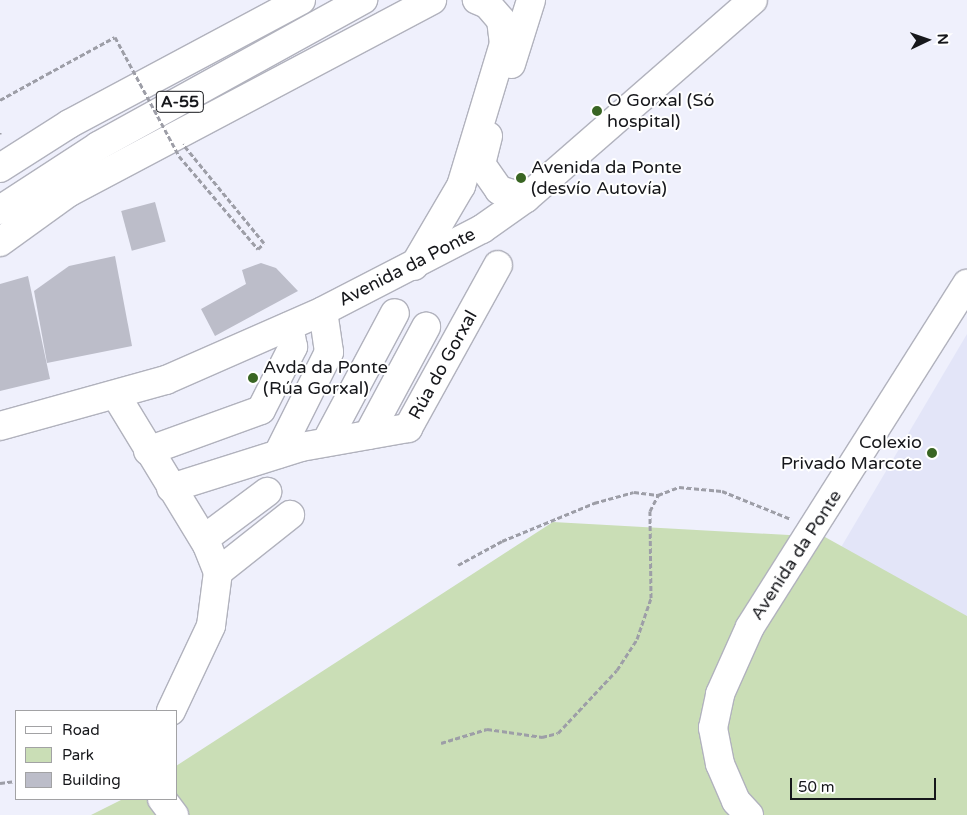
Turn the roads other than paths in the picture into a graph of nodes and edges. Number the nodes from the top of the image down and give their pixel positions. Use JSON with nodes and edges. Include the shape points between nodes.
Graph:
{"nodes":[{"id":1,"x":363,"y":0,"type":"edge"},
{"id":2,"x":432,"y":0,"type":"edge"},
{"id":3,"x":753,"y":0,"type":"edge"},
{"id":4,"x":485,"y":1,"type":"edge"},
{"id":5,"x":525,"y":2,"type":"edge"},
{"id":6,"x":288,"y":3,"type":"edge"},
{"id":7,"x":481,"y":164,"type":"junction"},
{"id":8,"x":0,"y":168,"type":"edge"},
{"id":9,"x":461,"y":186,"type":"junction"},
{"id":10,"x":526,"y":198,"type":"junction"},
{"id":11,"x":0,"y":210,"type":"edge"},
{"id":12,"x":482,"y":229,"type":"junction"},
{"id":13,"x":0,"y":242,"type":"edge"},
{"id":14,"x":498,"y":265,"type":"dead end"},
{"id":15,"x":414,"y":266,"type":"junction"},
{"id":16,"x":967,"y":284,"type":"edge"},
{"id":17,"x":323,"y":311,"type":"junction"},
{"id":18,"x":395,"y":313,"type":"dead end"},
{"id":19,"x":289,"y":326,"type":"junction"},
{"id":20,"x":426,"y":327,"type":"dead end"},
{"id":21,"x":117,"y":397,"type":"junction"},
{"id":22,"x":0,"y":426,"type":"edge"},
{"id":23,"x":368,"y":435,"type":"junction"},
{"id":24,"x":326,"y":442,"type":"junction"},
{"id":25,"x":148,"y":451,"type":"junction"},
{"id":26,"x":278,"y":454,"type":"junction"},
{"id":27,"x":171,"y":488,"type":"junction"},
{"id":28,"x":267,"y":492,"type":"dead end"},
{"id":29,"x":290,"y":515,"type":"dead end"},
{"id":30,"x":204,"y":540,"type":"junction"},
{"id":31,"x":218,"y":572,"type":"junction"},
{"id":32,"x":171,"y":710,"type":"edge"},
{"id":33,"x":163,"y":800,"type":"edge"},
{"id":34,"x":174,"y":815,"type":"edge"},
{"id":35,"x":749,"y":815,"type":"edge"}],
"edges":[{"from":1,"to":11,"type":"main road","number":"A-55","via":[[98,146]]},
{"from":2,"to":13,"type":"main road","via":[[68,193]]},
{"from":3,"to":10,"type":"main road","name":"Avenida da Ponte"},
{"from":4,"to":9,"type":"main road","via":[[502,20],[504,44]]},
{"from":5,"to":7,"type":"main road"},
{"from":6,"to":8,"type":"main road","number":"A-55","via":[[69,124]]},
{"from":7,"to":10,"type":"main road","via":[[499,190]]},
{"from":7,"to":12,"type":"main road"},
{"from":9,"to":12,"type":"main road","via":[[466,208]]},
{"from":9,"to":15,"type":"main road"},
{"from":10,"to":12,"type":"main road","name":"Avenida da Ponte"},
{"from":12,"to":15,"type":"main road","name":"Avenida da Ponte"},
{"from":14,"to":23,"type":"main road","name":"Rúa do Gorxal","via":[[408,428]]},
{"from":15,"to":17,"type":"main road","name":"Avenida da Ponte"},
{"from":16,"to":35,"type":"main road","name":"Avenida da Ponte","via":[[750,627],[720,694],[713,728],[720,764],[736,801]]},
{"from":17,"to":19,"type":"main road","name":"Avenida da Ponte"},
{"from":17,"to":26,"type":"main road","via":[[329,352]]},
{"from":18,"to":24,"type":"main road"},
{"from":19,"to":21,"type":"main road","name":"Avenida da Ponte","via":[[166,380]]},
{"from":19,"to":25,"type":"main road","via":[[293,347],[261,410]]},
{"from":20,"to":23,"type":"main road","name":"Rúa do Gorxal"},
{"from":21,"to":22,"type":"main road","name":"Avenida da Ponte"},
{"from":21,"to":25,"type":"main road"},
{"from":23,"to":24,"type":"main road","name":"Rúa do Gorxal"},
{"from":24,"to":26,"type":"main road","name":"Rúa do Gorxal"},
{"from":25,"to":27,"type":"main road"},
{"from":26,"to":27,"type":"main road","name":"Rúa do Gorxal"},
{"from":27,"to":30,"type":"main road"},
{"from":28,"to":30,"type":"main road"},
{"from":29,"to":31,"type":"main road"},
{"from":30,"to":31,"type":"main road"},
{"from":31,"to":32,"type":"main road","via":[[211,626]]},
{"from":33,"to":34,"type":"main road"}]}
